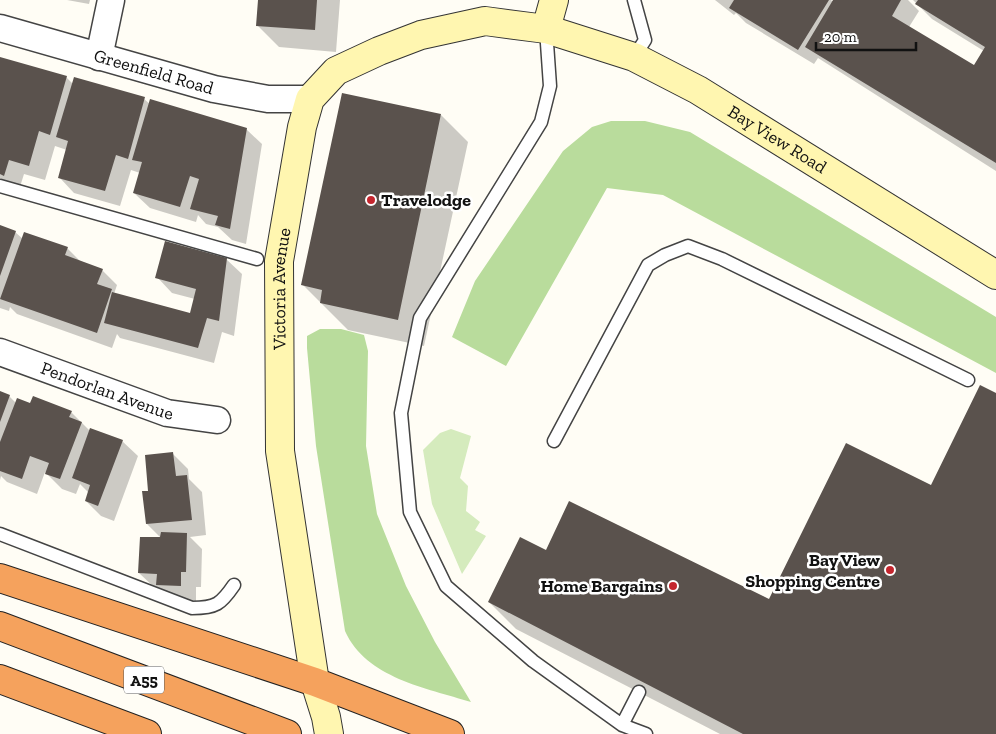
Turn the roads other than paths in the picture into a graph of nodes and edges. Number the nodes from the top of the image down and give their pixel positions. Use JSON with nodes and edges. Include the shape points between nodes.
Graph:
{"nodes":[{"id":1,"x":110,"y":0,"type":"edge"},
{"id":2,"x":554,"y":0,"type":"edge"},
{"id":3,"x":634,"y":0,"type":"edge"},
{"id":4,"x":0,"y":28,"type":"edge"},
{"id":5,"x":546,"y":29,"type":"junction"},
{"id":6,"x":634,"y":56,"type":"junction"},
{"id":7,"x":99,"y":57,"type":"junction"},
{"id":8,"x":310,"y":100,"type":"junction"},
{"id":9,"x":0,"y":186,"type":"edge"},
{"id":10,"x":257,"y":259,"type":"dead end"},
{"id":11,"x":996,"y":276,"type":"edge"},
{"id":12,"x":0,"y":352,"type":"edge"},
{"id":13,"x":968,"y":380,"type":"dead end"},
{"id":14,"x":217,"y":420,"type":"dead end"},
{"id":15,"x":554,"y":441,"type":"dead end"},
{"id":16,"x":0,"y":534,"type":"edge"},
{"id":17,"x":0,"y":578,"type":"edge"},
{"id":18,"x":234,"y":585,"type":"dead end"},
{"id":19,"x":0,"y":626,"type":"edge"},
{"id":20,"x":0,"y":680,"type":"edge"},
{"id":21,"x":315,"y":682,"type":"junction"},
{"id":22,"x":640,"y":692,"type":"dead end"},
{"id":23,"x":622,"y":725,"type":"junction"},
{"id":24,"x":327,"y":726,"type":"edge"},
{"id":25,"x":147,"y":734,"type":"edge"},
{"id":26,"x":288,"y":734,"type":"edge"},
{"id":27,"x":450,"y":734,"type":"edge"},
{"id":28,"x":646,"y":734,"type":"edge"}],
"edges":[{"from":1,"to":7,"type":"street"},
{"from":2,"to":5,"type":"main road"},
{"from":3,"to":6,"type":"lane","via":[[645,40]]},
{"from":4,"to":7,"type":"street","name":"Greenfield Road"},
{"from":5,"to":6,"type":"main road","name":"Bay View Road"},
{"from":5,"to":8,"type":"main road","name":"Victoria Avenue","via":[[485,21],[421,35],[336,71]]},
{"from":5,"to":23,"type":"lane","via":[[550,86],[541,122],[420,318],[401,413],[410,512],[446,586],[533,661]]},
{"from":6,"to":11,"type":"main road","name":"Bay View Road","via":[[792,147]]},
{"from":7,"to":8,"type":"street","name":"Greenfield Road","via":[[214,90],[268,99]]},
{"from":8,"to":21,"type":"main road","name":"Victoria Avenue","via":[[302,127],[279,271],[280,451]]},
{"from":9,"to":10,"type":"lane"},
{"from":12,"to":14,"type":"street","name":"Pendorlan Avenue","via":[[167,413]]},
{"from":13,"to":15,"type":"lane","via":[[722,259],[688,246],[648,265]]},
{"from":16,"to":18,"type":"lane","via":[[192,608],[209,608],[223,601]]},
{"from":17,"to":21,"type":"highway"},
{"from":19,"to":26,"type":"highway","number":"A55"},
{"from":20,"to":25,"type":"highway"},
{"from":21,"to":24,"type":"main road","name":"Victoria Avenue"},
{"from":21,"to":27,"type":"highway"},
{"from":22,"to":23,"type":"lane"},
{"from":23,"to":28,"type":"lane"}]}
